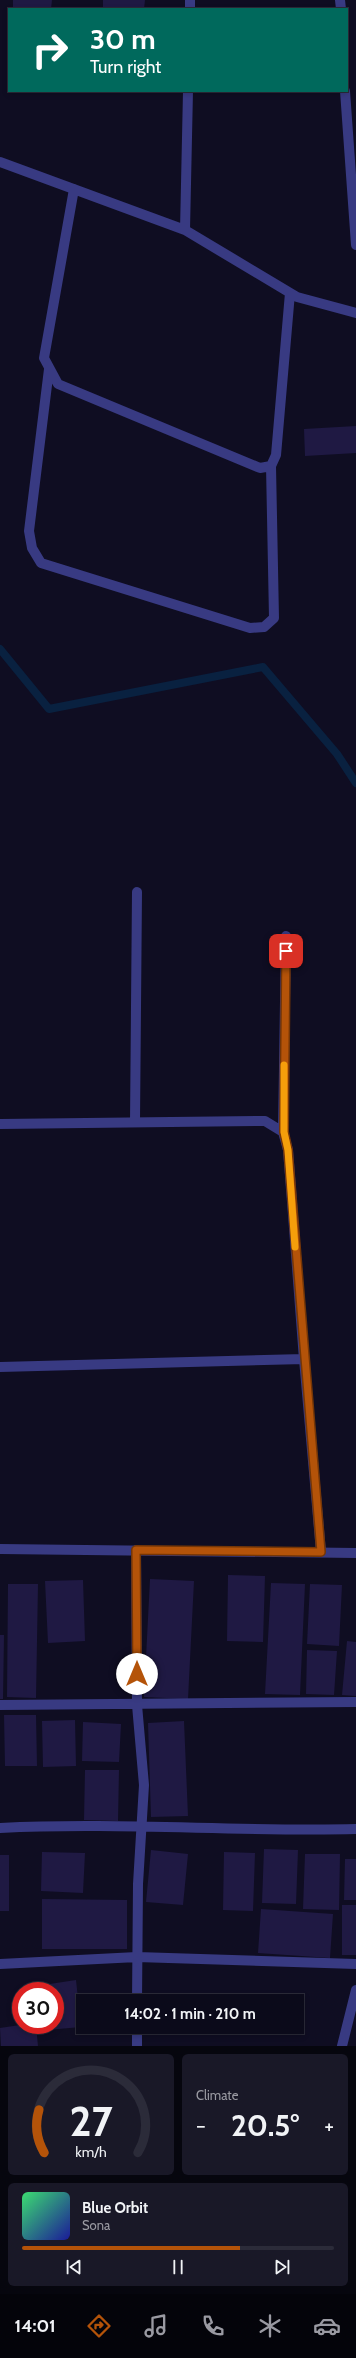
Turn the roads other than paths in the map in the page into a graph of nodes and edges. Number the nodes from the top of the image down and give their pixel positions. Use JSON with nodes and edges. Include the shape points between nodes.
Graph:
{"nodes":[{"id":1,"x":188,"y":92,"type":"edge"},
{"id":2,"x":345,"y":92,"type":"edge"},
{"id":3,"x":0,"y":162,"type":"edge"},
{"id":4,"x":74,"y":189,"type":"junction"},
{"id":5,"x":185,"y":230,"type":"junction"},
{"id":6,"x":356,"y":245,"type":"edge"},
{"id":7,"x":290,"y":293,"type":"junction"},
{"id":8,"x":356,"y":313,"type":"edge"},
{"id":9,"x":50,"y":369,"type":"junction"},
{"id":10,"x":271,"y":466,"type":"junction"},
{"id":11,"x":137,"y":892,"type":"dead end"},
{"id":12,"x":286,"y":936,"type":"dead end"},
{"id":13,"x":135,"y":1122,"type":"junction"},
{"id":14,"x":0,"y":1124,"type":"edge"},
{"id":15,"x":284,"y":1132,"type":"junction"},
{"id":16,"x":304,"y":1359,"type":"junction"},
{"id":17,"x":0,"y":1367,"type":"edge"},
{"id":18,"x":0,"y":1549,"type":"edge"},
{"id":19,"x":136,"y":1550,"type":"junction"},
{"id":20,"x":321,"y":1552,"type":"junction"},
{"id":21,"x":356,"y":1553,"type":"edge"},
{"id":22,"x":356,"y":1702,"type":"edge"},
{"id":23,"x":0,"y":1705,"type":"edge"},
{"id":24,"x":137,"y":1705,"type":"junction"},
{"id":25,"x":141,"y":1826,"type":"junction"},
{"id":26,"x":0,"y":1828,"type":"edge"},
{"id":27,"x":356,"y":1829,"type":"edge"},
{"id":28,"x":137,"y":1957,"type":"junction"},
{"id":29,"x":0,"y":1964,"type":"edge"},
{"id":30,"x":356,"y":1964,"type":"edge"},
{"id":31,"x":356,"y":1990,"type":"edge"},
{"id":32,"x":137,"y":1994,"type":"edge"},
{"id":33,"x":137,"y":2034,"type":"edge"},
{"id":34,"x":137,"y":2046,"type":"edge"},
{"id":35,"x":342,"y":2046,"type":"edge"}],
"edges":[{"from":1,"to":5,"type":"street"},
{"from":2,"to":6,"type":"street"},
{"from":3,"to":4,"type":"street"},
{"from":4,"to":5,"type":"street"},
{"from":4,"to":9,"type":"street","via":[[44,358]]},
{"from":5,"to":7,"type":"street"},
{"from":7,"to":8,"type":"street","via":[[297,298]]},
{"from":7,"to":10,"type":"street","via":[[276,455]]},
{"from":9,"to":10,"type":"street","via":[[58,384],[260,468]]},
{"from":9,"to":10,"type":"street","via":[[29,531],[32,548],[41,563],[250,628],[264,627],[274,618]]},
{"from":11,"to":13,"type":"street"},
{"from":12,"to":15,"type":"street"},
{"from":13,"to":14,"type":"street"},
{"from":13,"to":15,"type":"street","via":[[265,1121]]},
{"from":15,"to":16,"type":"street","via":[[288,1150]]},
{"from":16,"to":17,"type":"street"},
{"from":16,"to":20,"type":"street"},
{"from":18,"to":19,"type":"street"},
{"from":19,"to":20,"type":"street"},
{"from":19,"to":24,"type":"street"},
{"from":20,"to":21,"type":"street"},
{"from":22,"to":24,"type":"street"},
{"from":23,"to":24,"type":"street"},
{"from":24,"to":25,"type":"street","via":[[144,1785]]},
{"from":25,"to":26,"type":"street"},
{"from":25,"to":27,"type":"street","via":[[287,1831]]},
{"from":25,"to":28,"type":"street"},
{"from":28,"to":29,"type":"street"},
{"from":28,"to":30,"type":"street"},
{"from":28,"to":32,"type":"street"},
{"from":31,"to":35,"type":"street"},
{"from":33,"to":34,"type":"street"}]}
